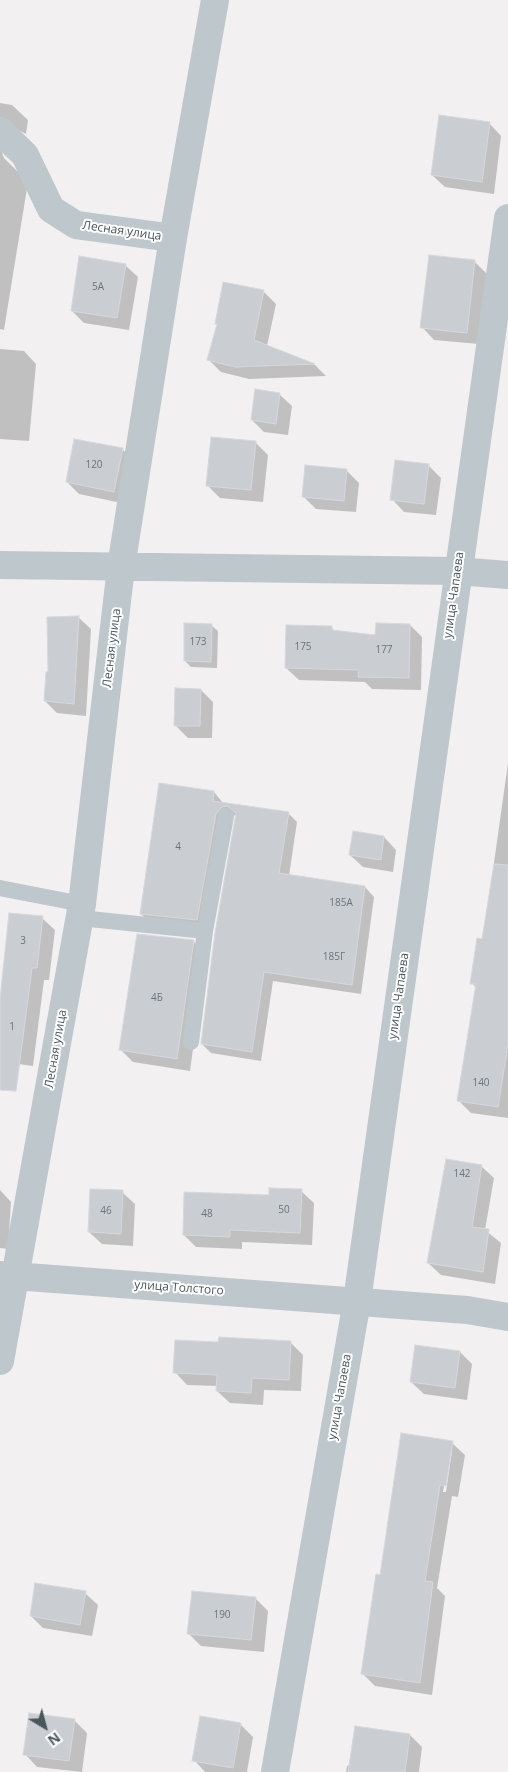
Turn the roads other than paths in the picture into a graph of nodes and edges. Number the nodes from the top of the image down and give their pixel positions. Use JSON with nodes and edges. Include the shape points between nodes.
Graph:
{"nodes":[{"id":1,"x":215,"y":0,"type":"edge"},
{"id":2,"x":0,"y":131,"type":"edge"},
{"id":3,"x":508,"y":218,"type":"edge"},
{"id":4,"x":172,"y":238,"type":"junction"},
{"id":5,"x":0,"y":565,"type":"edge"},
{"id":6,"x":121,"y":568,"type":"junction"},
{"id":7,"x":457,"y":571,"type":"junction"},
{"id":8,"x":508,"y":575,"type":"edge"},
{"id":9,"x":226,"y":816,"type":"dead end"},
{"id":10,"x":0,"y":888,"type":"edge"},
{"id":11,"x":81,"y":911,"type":"junction"},
{"id":12,"x":205,"y":930,"type":"junction"},
{"id":13,"x":191,"y":1042,"type":"dead end"},
{"id":14,"x":7,"y":1275,"type":"edge"},
{"id":15,"x":357,"y":1301,"type":"junction"},
{"id":16,"x":508,"y":1317,"type":"edge"},
{"id":17,"x":0,"y":1361,"type":"edge"},
{"id":18,"x":275,"y":1772,"type":"edge"}],
"edges":[{"from":1,"to":4,"type":"street"},
{"from":2,"to":4,"type":"street","name":"Лесная улица","via":[[25,156],[51,209],[76,225]]},
{"from":3,"to":7,"type":"street","name":"улица Чапаева"},
{"from":4,"to":6,"type":"street","name":"Лесная улица"},
{"from":5,"to":6,"type":"street"},
{"from":6,"to":7,"type":"street"},
{"from":6,"to":11,"type":"street","name":"Лесная улица"},
{"from":7,"to":8,"type":"street"},
{"from":7,"to":15,"type":"street","name":"улица Чапаева"},
{"from":9,"to":12,"type":"lane"},
{"from":10,"to":11,"type":"lane"},
{"from":11,"to":12,"type":"lane"},
{"from":11,"to":14,"type":"street","name":"Лесная улица"},
{"from":12,"to":13,"type":"lane"},
{"from":14,"to":15,"type":"street","name":"улица Толстого"},
{"from":14,"to":17,"type":"street","name":"Лесная улица"},
{"from":15,"to":16,"type":"street","name":"улица Толстого","via":[[467,1310]]},
{"from":15,"to":18,"type":"street","name":"улица Чапаева"}]}
